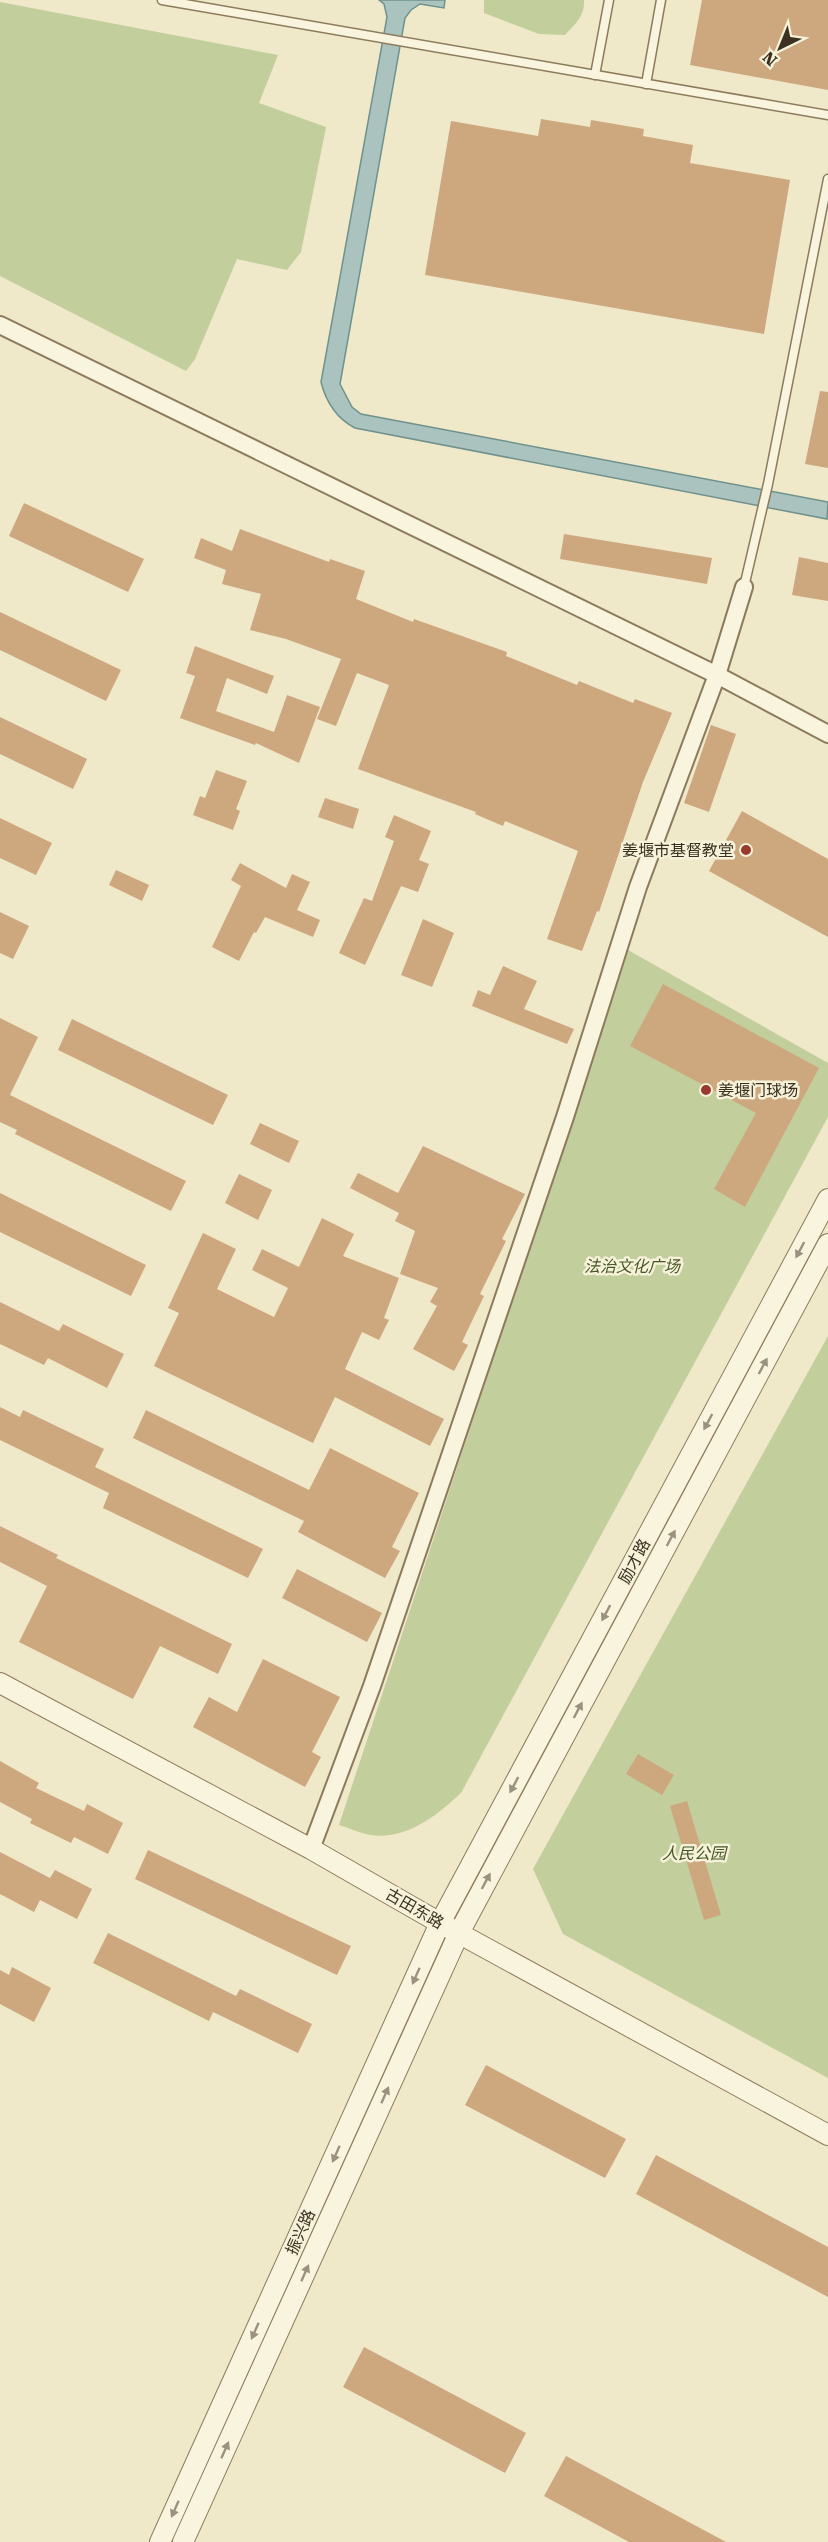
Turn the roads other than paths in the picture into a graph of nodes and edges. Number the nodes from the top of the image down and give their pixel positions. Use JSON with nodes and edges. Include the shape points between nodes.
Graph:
{"nodes":[{"id":1,"x":162,"y":0,"type":"edge"},
{"id":2,"x":609,"y":0,"type":"edge"},
{"id":3,"x":661,"y":0,"type":"edge"},
{"id":4,"x":596,"y":75,"type":"junction"},
{"id":5,"x":646,"y":84,"type":"junction"},
{"id":6,"x":828,"y":116,"type":"edge"},
{"id":7,"x":828,"y":179,"type":"edge"},
{"id":8,"x":0,"y":325,"type":"edge"},
{"id":9,"x":744,"y":587,"type":"joint"},
{"id":10,"x":717,"y":675,"type":"junction"},
{"id":11,"x":828,"y":734,"type":"edge"},
{"id":12,"x":828,"y":1199,"type":"edge"},
{"id":13,"x":828,"y":1244,"type":"edge"},
{"id":14,"x":0,"y":1683,"type":"edge"},
{"id":15,"x":312,"y":1849,"type":"junction"},
{"id":16,"x":440,"y":1923,"type":"junction"},
{"id":17,"x":459,"y":1933,"type":"junction"},
{"id":18,"x":828,"y":2135,"type":"edge"},
{"id":19,"x":160,"y":2542,"type":"edge"},
{"id":20,"x":183,"y":2542,"type":"edge"}],
"edges":[{"from":1,"to":4,"type":"lane"},
{"from":2,"to":4,"type":"lane"},
{"from":3,"to":5,"type":"lane"},
{"from":4,"to":5,"type":"lane"},
{"from":5,"to":6,"type":"lane"},
{"from":7,"to":9,"type":"lane"},
{"from":8,"to":10,"type":"street"},
{"from":9,"to":10,"type":"street"},
{"from":10,"to":11,"type":"street"},
{"from":10,"to":15,"type":"street","via":[[638,887],[558,1139],[372,1686]]},
{"from":12,"to":16,"type":"street","name":"励才路","one_way":true},
{"from":17,"to":13,"type":"street","name":"励才路","one_way":true},
{"from":14,"to":15,"type":"street","name":"古田东路"},
{"from":15,"to":16,"type":"street","name":"古田东路"},
{"from":16,"to":17,"type":"street","name":"古田东路"},
{"from":16,"to":19,"type":"street","name":"振兴路","one_way":true},
{"from":17,"to":18,"type":"street","name":"古田东路"},
{"from":20,"to":17,"type":"street","name":"振兴路","one_way":true}]}
